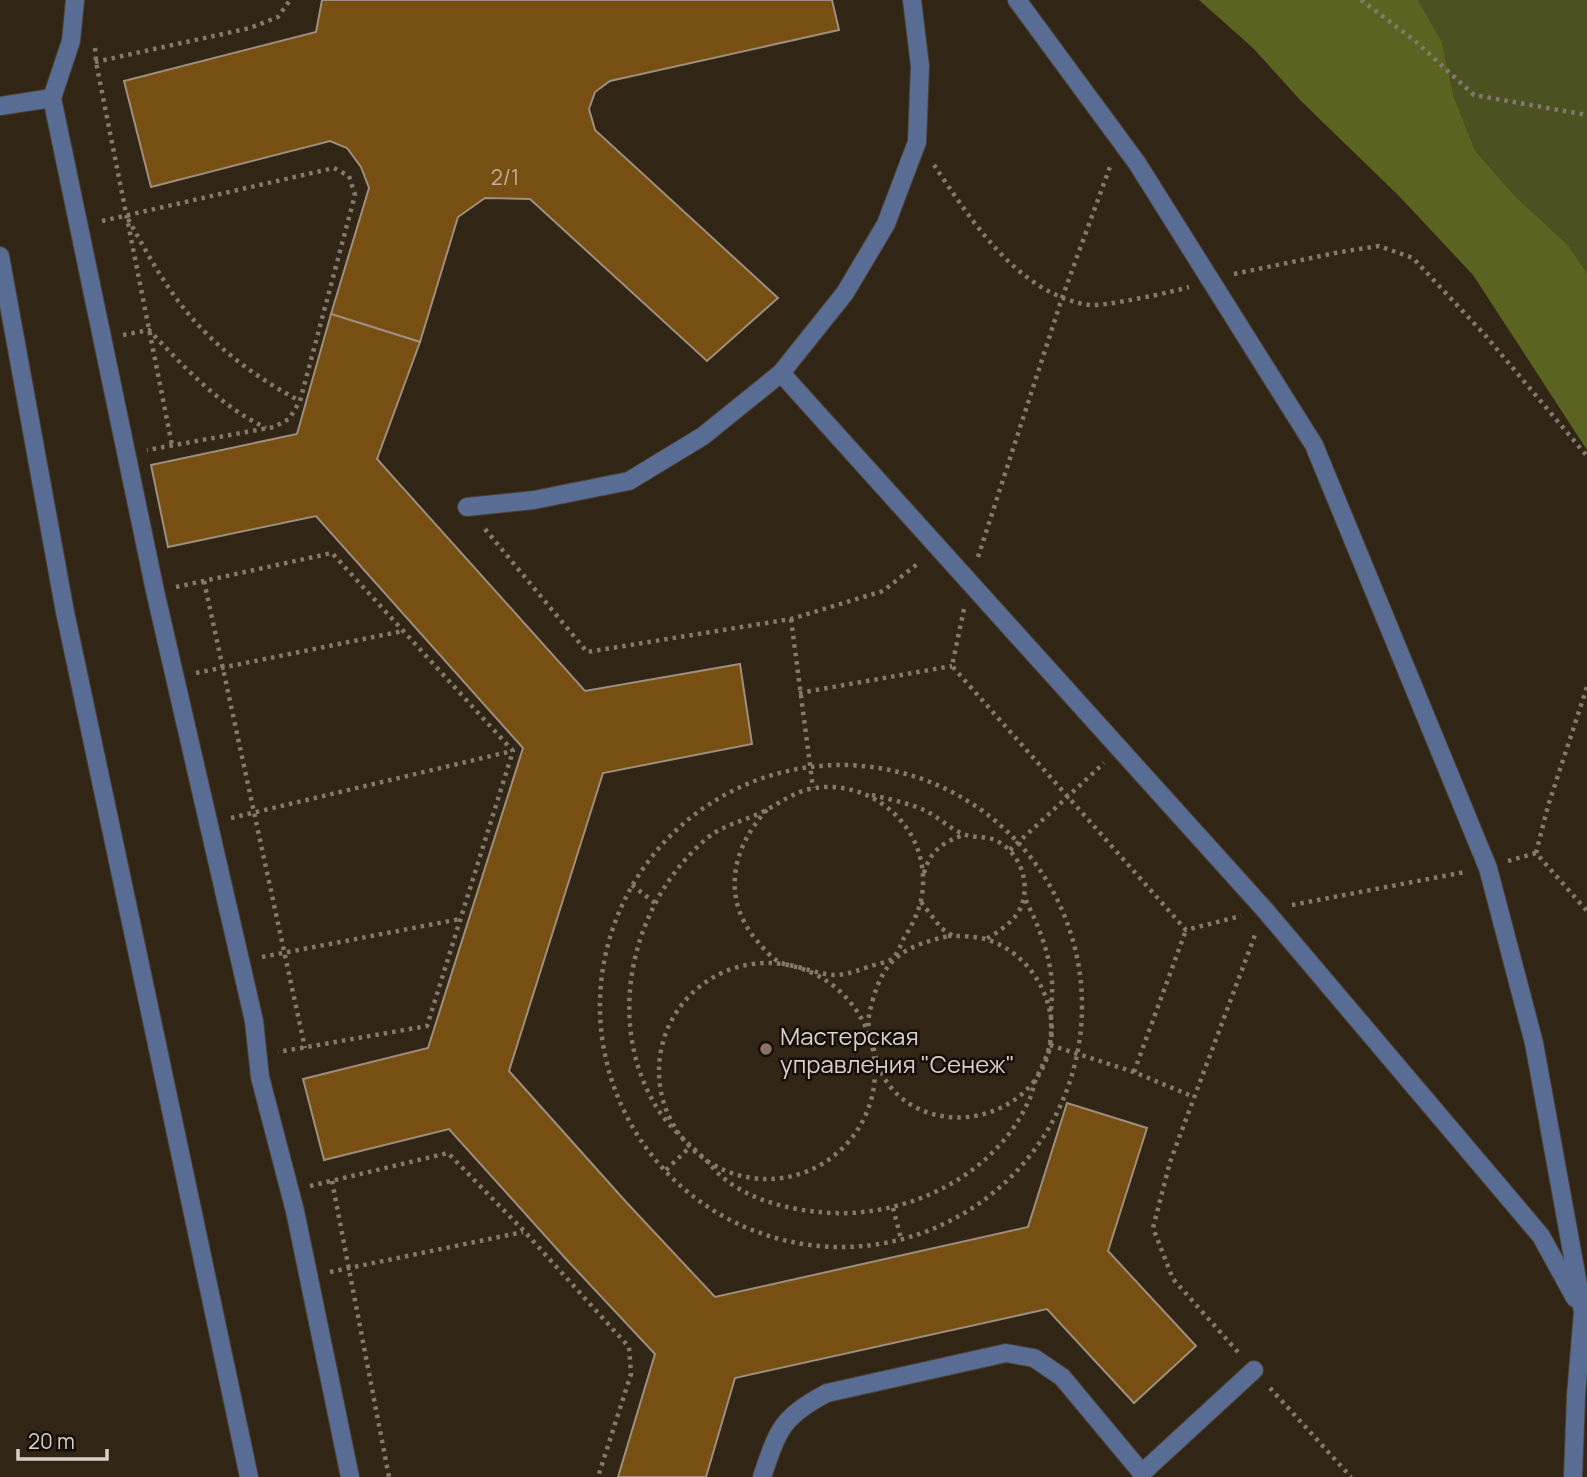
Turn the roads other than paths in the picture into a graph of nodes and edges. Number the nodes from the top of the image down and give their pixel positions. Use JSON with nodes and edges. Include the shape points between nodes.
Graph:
{"nodes":[{"id":1,"x":75,"y":0,"type":"edge"},
{"id":2,"x":912,"y":0,"type":"edge"},
{"id":3,"x":1017,"y":0,"type":"edge"},
{"id":4,"x":52,"y":97,"type":"junction"},
{"id":5,"x":0,"y":106,"type":"edge"},
{"id":6,"x":0,"y":256,"type":"edge"},
{"id":7,"x":780,"y":373,"type":"junction"},
{"id":8,"x":467,"y":507,"type":"road end"},
{"id":9,"x":1585,"y":1314,"type":"edge"},
{"id":10,"x":1254,"y":1370,"type":"road end"},
{"id":11,"x":249,"y":1477,"type":"edge"},
{"id":12,"x":350,"y":1477,"type":"edge"},
{"id":13,"x":762,"y":1477,"type":"edge"},
{"id":14,"x":1573,"y":1477,"type":"edge"}],
"edges":[{"from":1,"to":4,"type":"lane","via":[[71,41]]},
{"from":2,"to":7,"type":"lane","via":[[920,66],[917,142],[880,235],[845,293]]},
{"from":3,"to":9,"type":"lane","via":[[1120,141],[1314,445],[1488,867],[1534,1043]]},
{"from":4,"to":5,"type":"lane"},
{"from":4,"to":12,"type":"lane","via":[[125,454],[241,961],[268,1111]]},
{"from":6,"to":11,"type":"lane","via":[[65,612]]},
{"from":7,"to":8,"type":"lane","via":[[703,436],[629,481],[534,500]]},
{"from":7,"to":9,"type":"lane","via":[[1265,910],[1541,1236]]},
{"from":9,"to":14,"type":"lane"},
{"from":10,"to":13,"type":"lane","via":[[1142,1473],[1062,1377],[1034,1358],[1006,1353],[827,1393],[801,1406],[777,1433]]}]}
